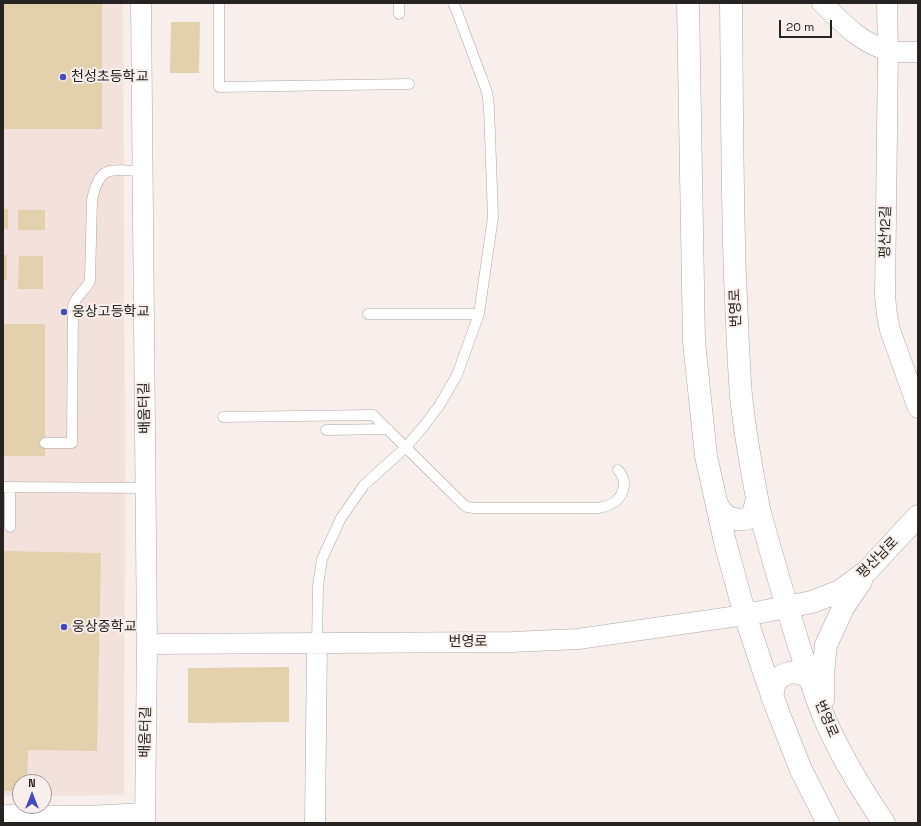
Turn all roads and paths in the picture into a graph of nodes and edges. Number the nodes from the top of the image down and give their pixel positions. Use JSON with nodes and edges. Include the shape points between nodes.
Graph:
{"nodes":[{"id":1,"x":141,"y":3,"type":"edge"},
{"id":2,"x":219,"y":3,"type":"edge"},
{"id":3,"x":399,"y":3,"type":"edge"},
{"id":4,"x":453,"y":3,"type":"edge"},
{"id":5,"x":688,"y":3,"type":"edge"},
{"id":6,"x":731,"y":3,"type":"edge"},
{"id":7,"x":822,"y":3,"type":"edge"},
{"id":8,"x":887,"y":3,"type":"edge"},
{"id":9,"x":399,"y":14,"type":"dead end"},
{"id":10,"x":888,"y":50,"type":"junction"},
{"id":11,"x":918,"y":52,"type":"edge"},
{"id":12,"x":409,"y":84,"type":"dead end"},
{"id":13,"x":142,"y":171,"type":"junction"},
{"id":14,"x":368,"y":314,"type":"dead end"},
{"id":15,"x":479,"y":314,"type":"junction"},
{"id":16,"x":918,"y":408,"type":"edge"},
{"id":17,"x":223,"y":417,"type":"dead end"},
{"id":18,"x":388,"y":429,"type":"junction"},
{"id":19,"x":326,"y":430,"type":"dead end"},
{"id":20,"x":45,"y":443,"type":"dead end"},
{"id":21,"x":406,"y":447,"type":"junction"},
{"id":22,"x":618,"y":470,"type":"dead end"},
{"id":23,"x":7,"y":487,"type":"edge"},
{"id":24,"x":146,"y":488,"type":"junction"},
{"id":25,"x":757,"y":499,"type":"junction"},
{"id":26,"x":717,"y":504,"type":"junction"},
{"id":27,"x":918,"y":516,"type":"edge"},
{"id":28,"x":10,"y":527,"type":"dead end"},
{"id":29,"x":868,"y":571,"type":"junction"},
{"id":30,"x":787,"y":607,"type":"junction"},
{"id":31,"x":745,"y":615,"type":"junction"},
{"id":32,"x":317,"y":643,"type":"junction"},
{"id":33,"x":147,"y":644,"type":"junction"},
{"id":34,"x":810,"y":679,"type":"junction"},
{"id":35,"x":772,"y":697,"type":"junction"},
{"id":36,"x":823,"y":715,"type":"junction"},
{"id":37,"x":3,"y":815,"type":"edge"},
{"id":38,"x":145,"y":818,"type":"edge"},
{"id":39,"x":315,"y":823,"type":"edge"},
{"id":40,"x":828,"y":823,"type":"edge"},
{"id":41,"x":884,"y":823,"type":"edge"}],
"edges":[{"from":1,"to":13,"type":"street","name":"배움터길"},
{"from":2,"to":12,"type":"lane","via":[[219,87]]},
{"from":3,"to":9,"type":"lane"},
{"from":4,"to":15,"type":"lane","via":[[487,92],[490,107],[493,217]]},
{"from":5,"to":26,"type":"main road","via":[[694,342],[706,456]]},
{"from":6,"to":25,"type":"main road","name":"번영로","via":[[737,336],[741,396]]},
{"from":7,"to":10,"type":"street","via":[[868,42]]},
{"from":8,"to":10,"type":"street","name":"평산12길"},
{"from":10,"to":11,"type":"street"},
{"from":10,"to":16,"type":"street","name":"평산12길","via":[[885,296],[890,330]]},
{"from":13,"to":20,"type":"lane","via":[[109,171],[97,183],[92,200],[90,280],[73,306],[72,443]]},
{"from":13,"to":24,"type":"street","name":"배움터길"},
{"from":14,"to":15,"type":"lane"},
{"from":15,"to":21,"type":"lane","via":[[457,375],[439,406]]},
{"from":17,"to":18,"type":"lane","via":[[373,414]]},
{"from":18,"to":19,"type":"lane"},
{"from":18,"to":21,"type":"lane"},
{"from":21,"to":22,"type":"lane","via":[[467,508],[607,506],[622,494],[623,478]]},
{"from":21,"to":32,"type":"lane","via":[[364,485],[341,518],[322,559],[318,586]]},
{"from":23,"to":24,"type":"lane"},
{"from":23,"to":28,"type":"lane"},
{"from":24,"to":33,"type":"street","name":"배움터길"},
{"from":25,"to":26,"type":"main road","via":[[754,513],[749,518],[741,520],[723,514]]},
{"from":25,"to":30,"type":"main road","name":"번영로"},
{"from":26,"to":31,"type":"main road"},
{"from":27,"to":29,"type":"main road","name":"평산남로"},
{"from":29,"to":30,"type":"main road","name":"평산남로","via":[[840,591],[812,602]]},
{"from":29,"to":36,"type":"main road","via":[[843,608],[826,645]]},
{"from":30,"to":31,"type":"main road","name":"번영로"},
{"from":30,"to":34,"type":"main road","name":"번영로"},
{"from":31,"to":32,"type":"street","name":"번영로","via":[[578,639]]},
{"from":31,"to":35,"type":"main road"},
{"from":32,"to":33,"type":"street","name":"번영로"},
{"from":32,"to":39,"type":"street"},
{"from":33,"to":38,"type":"street","name":"배움터길"},
{"from":34,"to":35,"type":"main road","via":[[794,672],[785,674],[775,683]]},
{"from":34,"to":36,"type":"main road","name":"번영로"},
{"from":35,"to":40,"type":"main road","via":[[800,770]]},
{"from":36,"to":41,"type":"main road","name":"번영로","via":[[840,751]]},
{"from":37,"to":38,"type":"street","name":"배움터길"}]}
